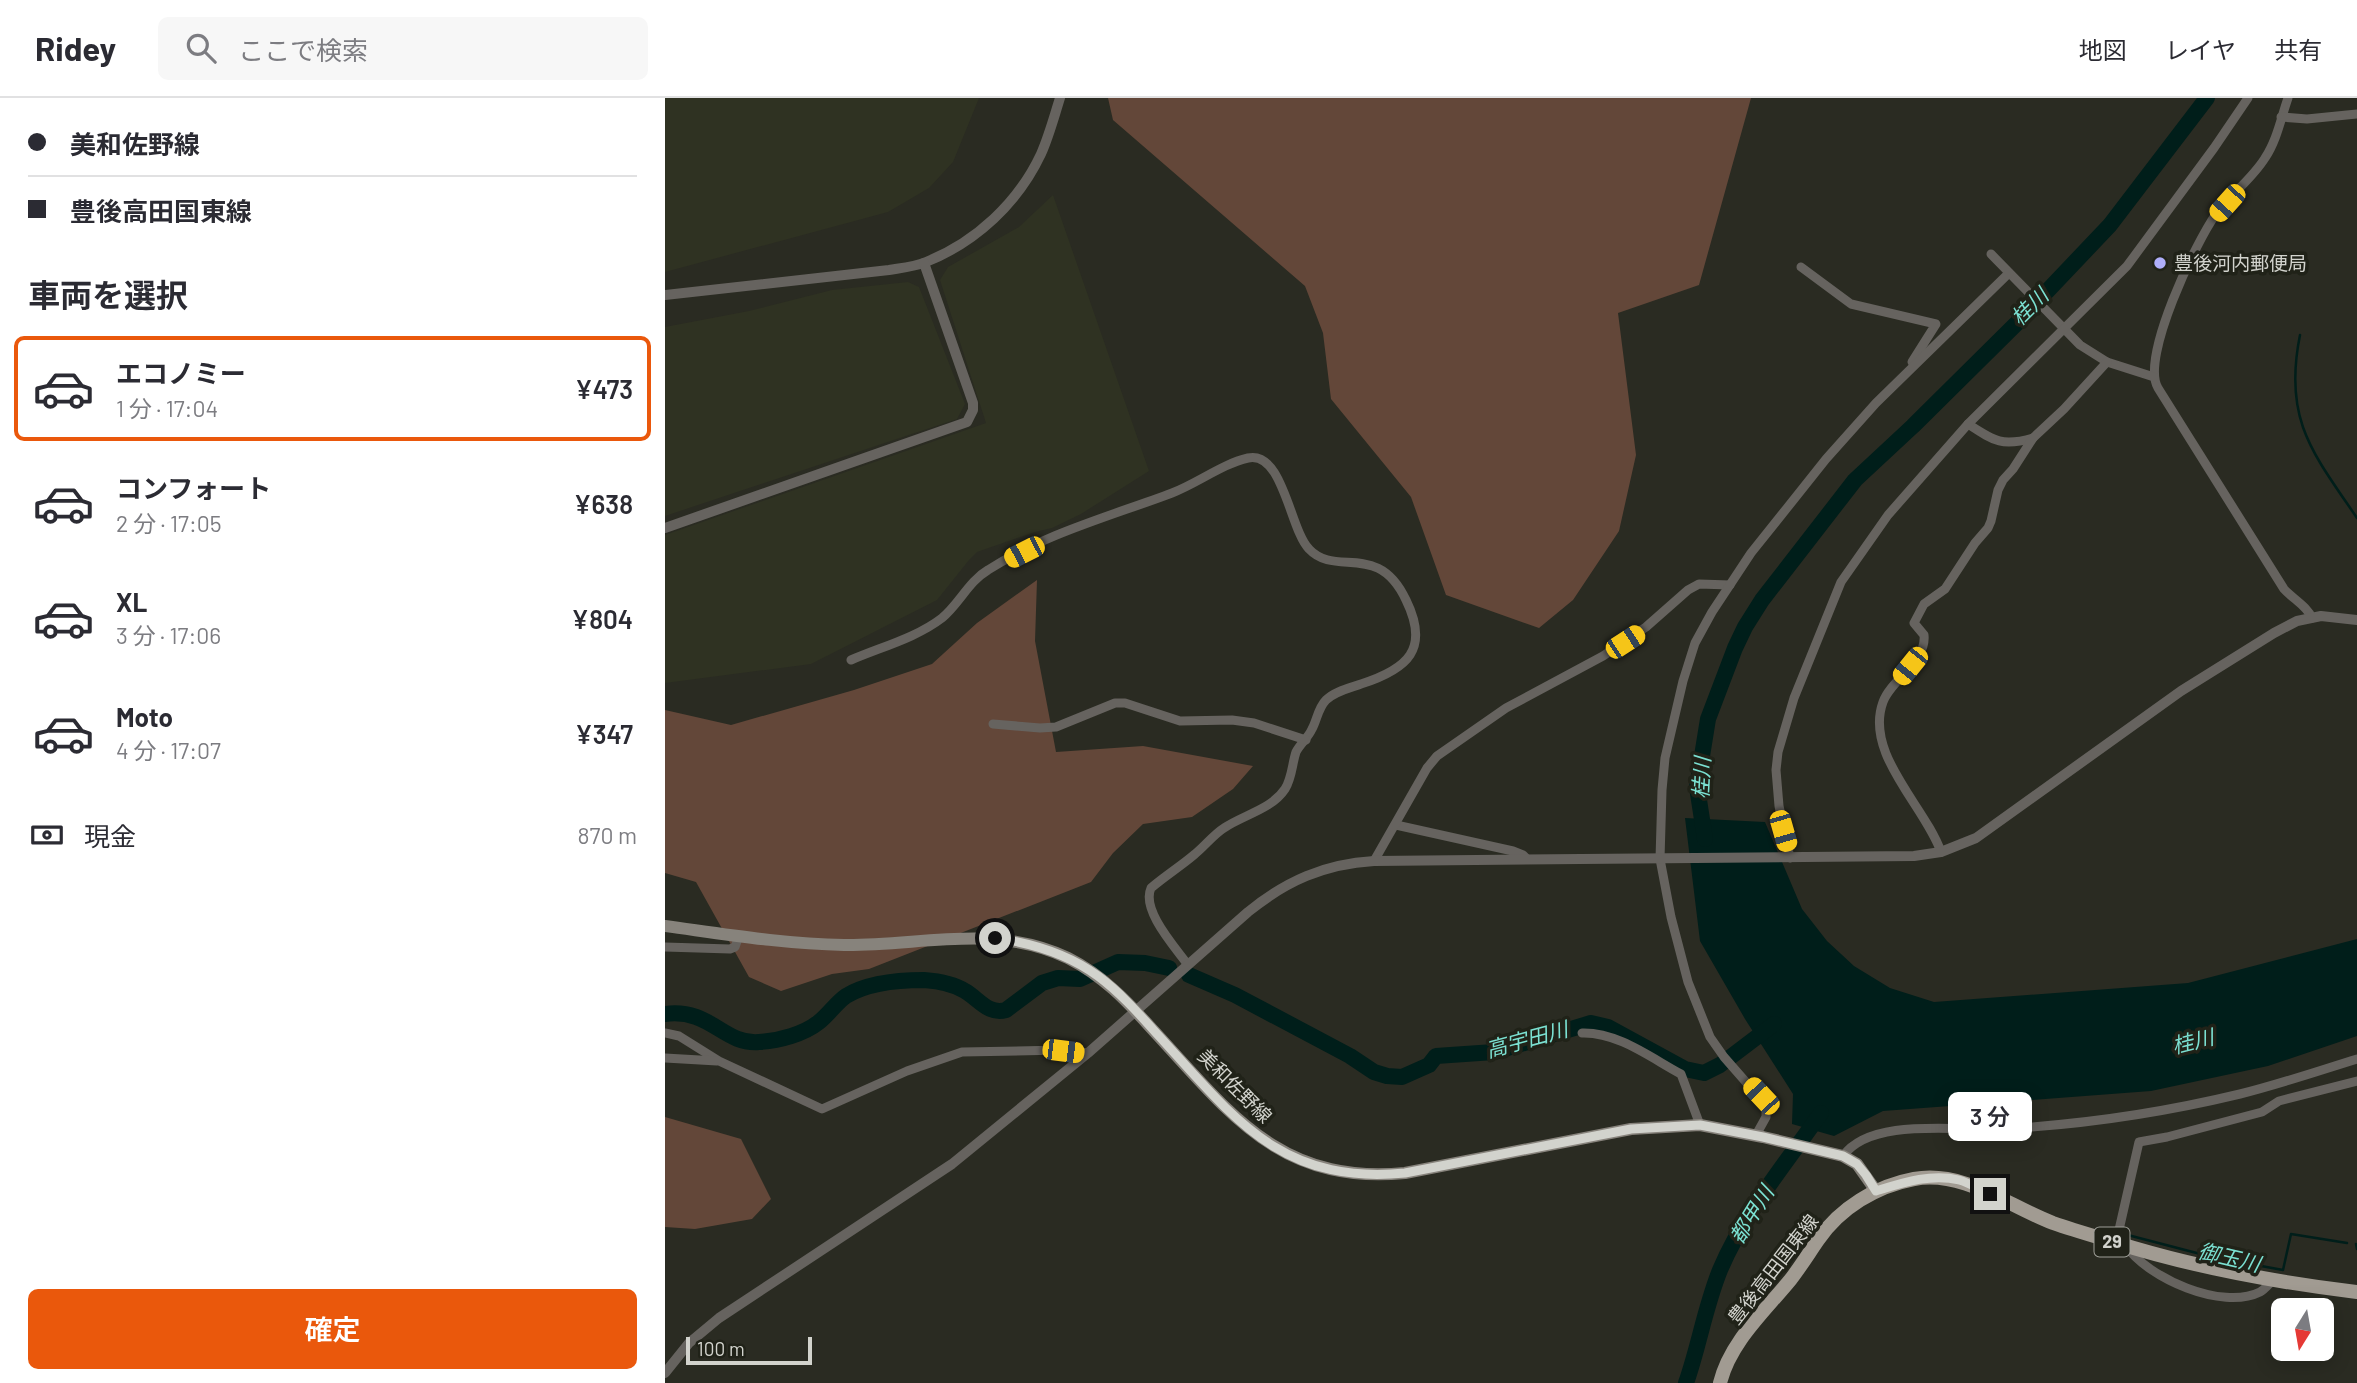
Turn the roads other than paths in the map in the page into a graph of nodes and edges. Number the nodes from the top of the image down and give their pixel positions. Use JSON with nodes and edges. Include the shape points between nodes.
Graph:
{"nodes":[{"id":1,"x":1060,"y":98,"type":"edge"},
{"id":2,"x":2248,"y":98,"type":"edge"},
{"id":3,"x":2282,"y":98,"type":"edge"},
{"id":4,"x":2288,"y":98,"type":"edge"},
{"id":5,"x":2283,"y":113,"type":"junction"},
{"id":6,"x":2357,"y":114,"type":"edge"},
{"id":7,"x":1991,"y":254,"type":"dead end"},
{"id":8,"x":924,"y":263,"type":"junction"},
{"id":9,"x":1801,"y":267,"type":"dead end"},
{"id":10,"x":2010,"y":275,"type":"junction"},
{"id":11,"x":665,"y":295,"type":"edge"},
{"id":12,"x":2063,"y":328,"type":"junction"},
{"id":13,"x":2107,"y":362,"type":"junction"},
{"id":14,"x":1904,"y":375,"type":"junction"},
{"id":15,"x":2154,"y":377,"type":"junction"},
{"id":16,"x":1968,"y":424,"type":"junction"},
{"id":17,"x":2033,"y":438,"type":"junction"},
{"id":18,"x":665,"y":527,"type":"edge"},
{"id":19,"x":1730,"y":586,"type":"junction"},
{"id":20,"x":2312,"y":618,"type":"junction"},
{"id":21,"x":2357,"y":620,"type":"edge"},
{"id":22,"x":851,"y":660,"type":"dead end"},
{"id":23,"x":993,"y":724,"type":"dead end"},
{"id":24,"x":1305,"y":740,"type":"junction"},
{"id":25,"x":1396,"y":825,"type":"junction"},
{"id":26,"x":1941,"y":852,"type":"junction"},
{"id":27,"x":1788,"y":858,"type":"junction"},
{"id":28,"x":1527,"y":859,"type":"junction"},
{"id":29,"x":1663,"y":859,"type":"junction"},
{"id":30,"x":1374,"y":861,"type":"junction"},
{"id":31,"x":665,"y":926,"type":"edge"},
{"id":32,"x":739,"y":936,"type":"junction"},
{"id":33,"x":665,"y":947,"type":"edge"},
{"id":34,"x":1188,"y":965,"type":"junction"},
{"id":35,"x":1136,"y":1011,"type":"junction"},
{"id":36,"x":665,"y":1032,"type":"edge"},
{"id":37,"x":1582,"y":1033,"type":"dead end"},
{"id":38,"x":1089,"y":1054,"type":"junction"},
{"id":39,"x":665,"y":1058,"type":"edge"},
{"id":40,"x":2357,"y":1059,"type":"edge"},
{"id":41,"x":719,"y":1061,"type":"junction"},
{"id":42,"x":2357,"y":1081,"type":"edge"},
{"id":43,"x":1700,"y":1125,"type":"junction"},
{"id":44,"x":1759,"y":1136,"type":"junction"},
{"id":45,"x":1837,"y":1154,"type":"junction"},
{"id":46,"x":1876,"y":1191,"type":"junction"},
{"id":47,"x":2121,"y":1244,"type":"junction"},
{"id":48,"x":2272,"y":1281,"type":"junction"},
{"id":49,"x":2357,"y":1292,"type":"edge"},
{"id":50,"x":665,"y":1373,"type":"edge"},
{"id":51,"x":1720,"y":1383,"type":"edge"}],
"edges":[{"from":1,"to":8,"type":"street","via":[[1041,153],[1016,195],[979,231]]},
{"from":2,"to":12,"type":"street","via":[[2127,266]]},
{"from":3,"to":5,"type":"street"},
{"from":4,"to":5,"type":"street"},
{"from":5,"to":6,"type":"street","via":[[2307,119]]},
{"from":5,"to":15,"type":"street","via":[[2267,155],[2216,215],[2189,263],[2165,321]]},
{"from":7,"to":10,"type":"street"},
{"from":8,"to":11,"type":"street"},
{"from":8,"to":18,"type":"street","via":[[973,403],[967,422]]},
{"from":9,"to":14,"type":"street","via":[[1851,304],[1936,324]]},
{"from":10,"to":12,"type":"street"},
{"from":10,"to":14,"type":"street"},
{"from":12,"to":13,"type":"street"},
{"from":12,"to":16,"type":"street"},
{"from":13,"to":15,"type":"street"},
{"from":13,"to":17,"type":"street"},
{"from":14,"to":19,"type":"street","via":[[1826,459]]},
{"from":15,"to":20,"type":"street","via":[[2277,578]]},
{"from":16,"to":17,"type":"street","via":[[1999,442]]},
{"from":16,"to":27,"type":"street","via":[[1888,515],[1841,582],[1828,613],[1778,752],[1779,806]]},
{"from":17,"to":26,"type":"street","via":[[2003,480],[1988,528],[1945,589],[1924,604],[1914,624],[1924,635],[1924,644],[1883,702],[1879,728],[1883,747],[1932,828]]},
{"from":19,"to":25,"type":"street","via":[[1699,584],[1688,590],[1625,642],[1506,708],[1449,748],[1431,761]]},
{"from":19,"to":29,"type":"street","via":[[1695,643],[1673,716],[1663,779]]},
{"from":20,"to":21,"type":"street"},
{"from":20,"to":26,"type":"street","via":[[2274,633],[2181,691],[1976,838]]},
{"from":22,"to":24,"type":"street","via":[[927,627],[986,571],[1042,542],[1176,492],[1245,459],[1259,458],[1278,478],[1310,551],[1327,559],[1369,564],[1387,573],[1405,597],[1417,630],[1413,650],[1398,667],[1329,696]]},
{"from":23,"to":24,"type":"street","via":[[1056,727],[1125,703],[1181,721],[1254,723]]},
{"from":24,"to":34,"type":"street","via":[[1298,747],[1284,790],[1276,798],[1226,827],[1150,890],[1153,913]]},
{"from":25,"to":28,"type":"street","via":[[1513,851]]},
{"from":25,"to":30,"type":"street"},
{"from":26,"to":27,"type":"street"},
{"from":27,"to":29,"type":"street"},
{"from":28,"to":29,"type":"street"},
{"from":28,"to":30,"type":"street"},
{"from":29,"to":44,"type":"street","via":[[1676,939],[1706,1028],[1766,1105]]},
{"from":30,"to":34,"type":"street","via":[[1328,867],[1285,885]]},
{"from":31,"to":32,"type":"main road","name":"美和佐野線"},
{"from":32,"to":33,"type":"street","via":[[730,949]]},
{"from":32,"to":35,"type":"main road","name":"美和佐野線","via":[[844,945],[995,938],[1052,951],[1087,969]]},
{"from":34,"to":35,"type":"street"},
{"from":35,"to":38,"type":"street"},
{"from":35,"to":43,"type":"main road","name":"美和佐野線","via":[[1246,1128],[1280,1151],[1331,1170],[1405,1173],[1631,1129]]},
{"from":36,"to":41,"type":"street"},
{"from":37,"to":43,"type":"street","via":[[1619,1041],[1681,1074]]},
{"from":38,"to":41,"type":"street","via":[[962,1052],[822,1109]]},
{"from":38,"to":50,"type":"street","via":[[923,1185],[703,1330]]},
{"from":39,"to":41,"type":"street"},
{"from":40,"to":45,"type":"street","via":[[2239,1094],[2117,1118],[2040,1127],[1879,1133]]},
{"from":42,"to":47,"type":"street","via":[[2279,1101],[2262,1112],[2139,1142]]},
{"from":43,"to":44,"type":"main road","name":"美和佐野線"},
{"from":44,"to":45,"type":"main road","name":"美和佐野線"},
{"from":45,"to":46,"type":"main road","name":"美和佐野線","via":[[1857,1164]]},
{"from":46,"to":47,"type":"main road","name":"豊後高田国東線","number":"29","via":[[1915,1179],[1959,1180],[2053,1223]]},
{"from":46,"to":51,"type":"main road","name":"豊後高田国東線","number":"29","via":[[1840,1216],[1819,1238],[1801,1267],[1747,1330]]},
{"from":47,"to":48,"type":"main road","name":"豊後高田国東線","number":"29"},
{"from":47,"to":48,"type":"street","via":[[2134,1258],[2185,1288],[2210,1295],[2246,1296],[2261,1292]]},
{"from":48,"to":49,"type":"main road","name":"豊後高田国東線","number":"29"}]}
